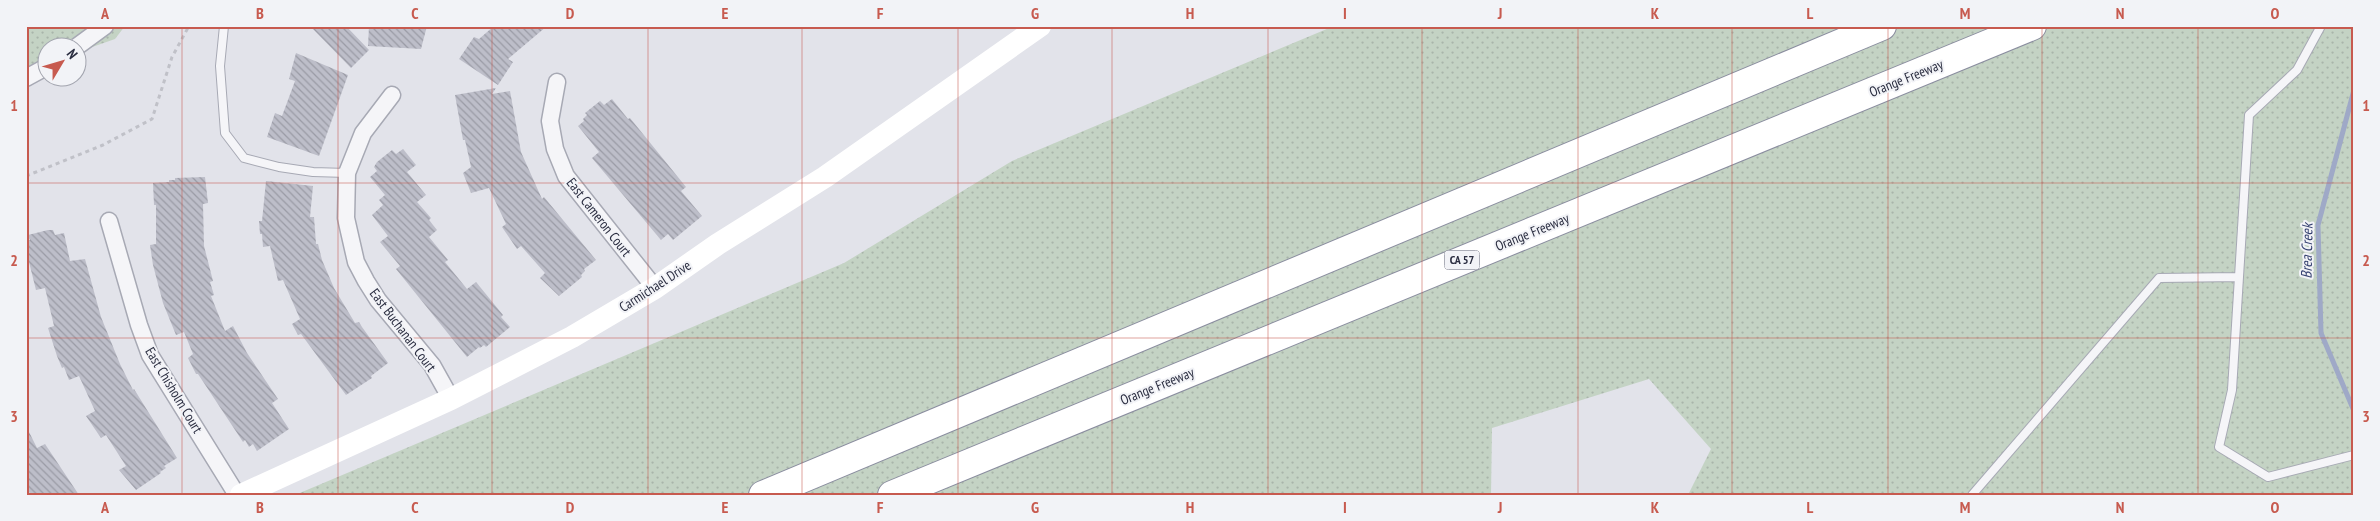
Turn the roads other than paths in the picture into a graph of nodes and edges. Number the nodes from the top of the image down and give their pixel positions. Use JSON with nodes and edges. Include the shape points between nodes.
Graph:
{"nodes":[{"id":1,"x":105,"y":26,"type":"edge"},
{"id":2,"x":224,"y":26,"type":"edge"},
{"id":3,"x":1040,"y":26,"type":"edge"},
{"id":4,"x":1882,"y":26,"type":"edge"},
{"id":5,"x":2032,"y":26,"type":"edge"},
{"id":6,"x":2321,"y":26,"type":"edge"},
{"id":7,"x":88,"y":38,"type":"edge"},
{"id":8,"x":38,"y":71,"type":"edge"},
{"id":9,"x":26,"y":78,"type":"edge"},
{"id":10,"x":557,"y":82,"type":"dead end"},
{"id":11,"x":392,"y":95,"type":"dead end"},
{"id":12,"x":347,"y":173,"type":"junction"},
{"id":13,"x":109,"y":221,"type":"dead end"},
{"id":14,"x":2238,"y":277,"type":"junction"},
{"id":15,"x":656,"y":288,"type":"junction"},
{"id":16,"x":451,"y":399,"type":"junction"},
{"id":17,"x":2354,"y":455,"type":"edge"},
{"id":18,"x":239,"y":495,"type":"edge"},
{"id":19,"x":763,"y":495,"type":"edge"},
{"id":20,"x":892,"y":495,"type":"edge"},
{"id":21,"x":1972,"y":495,"type":"edge"}],
"edges":[{"from":1,"to":7,"type":"street"},
{"from":2,"to":12,"type":"lane","via":[[220,66],[225,133],[244,158],[313,172]]},
{"from":3,"to":15,"type":"street","name":"Carmichael Drive","via":[[825,177],[718,244]]},
{"from":4,"to":19,"type":"highway"},
{"from":5,"to":20,"type":"highway","name":"Orange Freeway","number":"CA 57"},
{"from":6,"to":14,"type":"lane","via":[[2297,70],[2249,115]]},
{"from":8,"to":9,"type":"street"},
{"from":10,"to":15,"type":"street","name":"East Cameron Court","via":[[550,121],[555,149],[566,176]]},
{"from":11,"to":12,"type":"street","name":"East Buchanan Court","via":[[363,134]]},
{"from":12,"to":16,"type":"street","name":"East Buchanan Court","via":[[346,218],[356,262],[378,300],[432,365]]},
{"from":13,"to":18,"type":"street","name":"East Chisholm Court","via":[[138,326],[150,355]]},
{"from":14,"to":17,"type":"lane","via":[[2232,390],[2219,447],[2268,477]]},
{"from":14,"to":21,"type":"lane","via":[[2159,278]]},
{"from":15,"to":16,"type":"street","name":"Carmichael Drive","via":[[572,337]]},
{"from":16,"to":18,"type":"street","name":"Carmichael Drive"}]}
